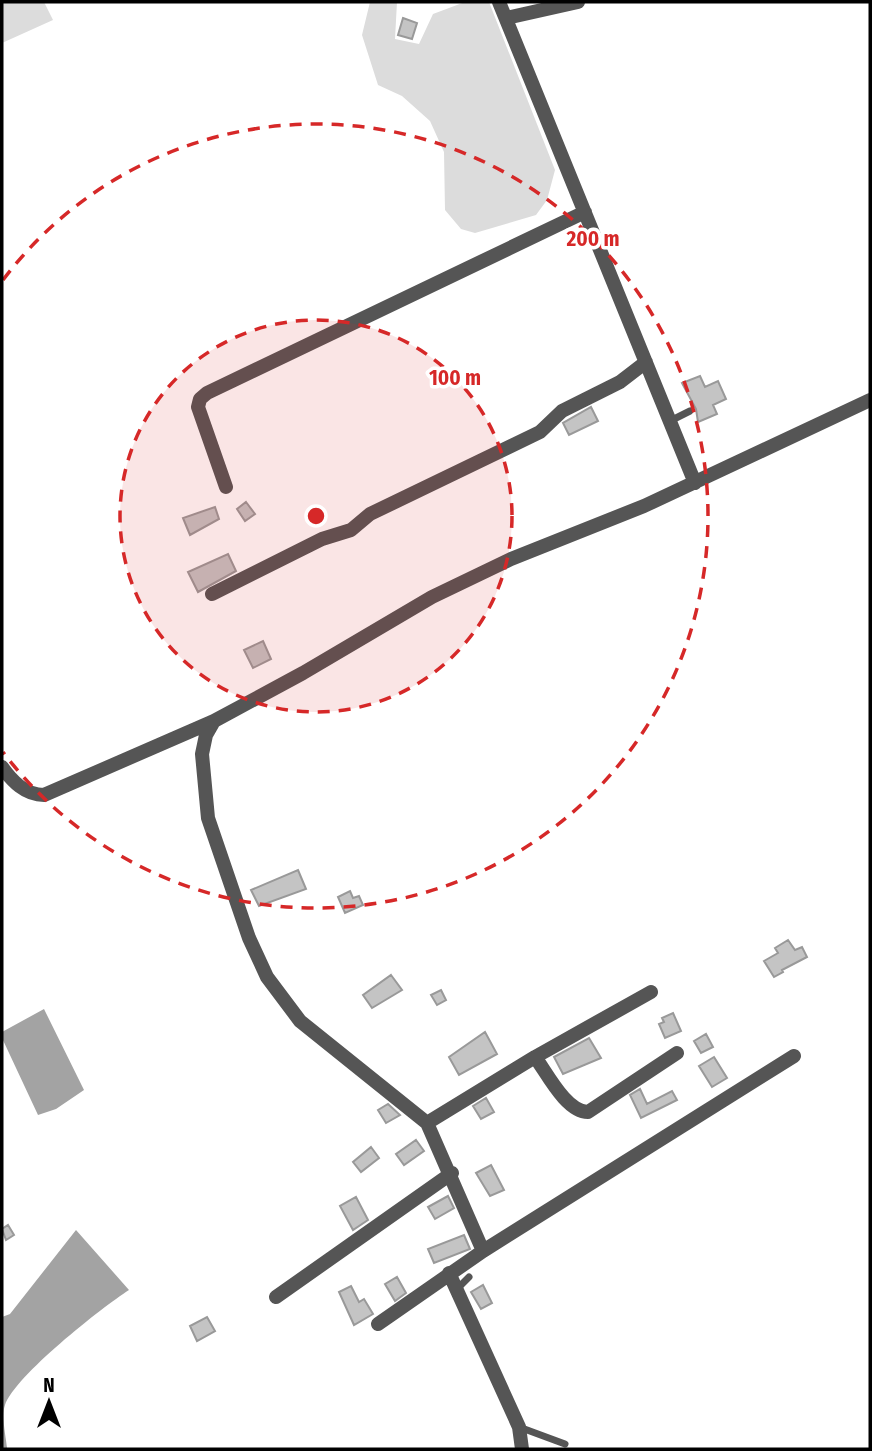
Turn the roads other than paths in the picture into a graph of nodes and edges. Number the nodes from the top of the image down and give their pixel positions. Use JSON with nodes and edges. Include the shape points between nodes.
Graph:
{"nodes":[{"id":1,"x":499,"y":2,"type":"edge"},
{"id":2,"x":578,"y":2,"type":"edge"},
{"id":3,"x":506,"y":19,"type":"junction"},
{"id":4,"x":585,"y":212,"type":"junction"},
{"id":5,"x":646,"y":362,"type":"junction"},
{"id":6,"x":870,"y":400,"type":"edge"},
{"id":7,"x":690,"y":411,"type":"dead end"},
{"id":8,"x":670,"y":421,"type":"junction"},
{"id":9,"x":695,"y":483,"type":"junction"},
{"id":10,"x":226,"y":487,"type":"dead end"},
{"id":11,"x":212,"y":594,"type":"dead end"},
{"id":12,"x":214,"y":721,"type":"junction"},
{"id":13,"x":2,"y":767,"type":"edge"},
{"id":14,"x":651,"y":992,"type":"dead end"},
{"id":15,"x":677,"y":1054,"type":"dead end"},
{"id":16,"x":535,"y":1056,"type":"junction"},
{"id":17,"x":794,"y":1056,"type":"dead end"},
{"id":18,"x":427,"y":1124,"type":"junction"},
{"id":19,"x":452,"y":1173,"type":"junction"},
{"id":20,"x":483,"y":1251,"type":"junction"},
{"id":21,"x":449,"y":1273,"type":"junction"},
{"id":22,"x":468,"y":1278,"type":"dead end"},
{"id":23,"x":457,"y":1289,"type":"junction"},
{"id":24,"x":276,"y":1297,"type":"dead end"},
{"id":25,"x":378,"y":1324,"type":"dead end"},
{"id":26,"x":519,"y":1427,"type":"junction"},
{"id":27,"x":565,"y":1444,"type":"dead end"},
{"id":28,"x":522,"y":1449,"type":"edge"}],
"edges":[{"from":1,"to":3,"type":"street"},
{"from":2,"to":3,"type":"street"},
{"from":3,"to":4,"type":"street"},
{"from":4,"to":5,"type":"street"},
{"from":4,"to":10,"type":"street","via":[[207,393],[198,407]]},
{"from":5,"to":8,"type":"street"},
{"from":5,"to":11,"type":"street","via":[[620,383],[562,411],[540,432],[370,514],[351,530],[322,539]]},
{"from":6,"to":9,"type":"street"},
{"from":7,"to":8,"type":"lane"},
{"from":8,"to":9,"type":"street"},
{"from":9,"to":12,"type":"street","via":[[510,559],[432,597]]},
{"from":12,"to":13,"type":"street","via":[[44,795],[33,795],[11,780]]},
{"from":12,"to":18,"type":"street","via":[[202,754],[208,818],[249,938],[267,976],[300,1021]]},
{"from":14,"to":16,"type":"street"},
{"from":15,"to":16,"type":"street","via":[[588,1112],[571,1105]]},
{"from":16,"to":18,"type":"street"},
{"from":17,"to":20,"type":"street"},
{"from":18,"to":19,"type":"street"},
{"from":19,"to":20,"type":"street"},
{"from":19,"to":24,"type":"street"},
{"from":20,"to":21,"type":"street"},
{"from":21,"to":23,"type":"street"},
{"from":21,"to":25,"type":"street"},
{"from":22,"to":23,"type":"lane"},
{"from":23,"to":26,"type":"street"},
{"from":26,"to":27,"type":"lane"},
{"from":26,"to":28,"type":"street"}]}
